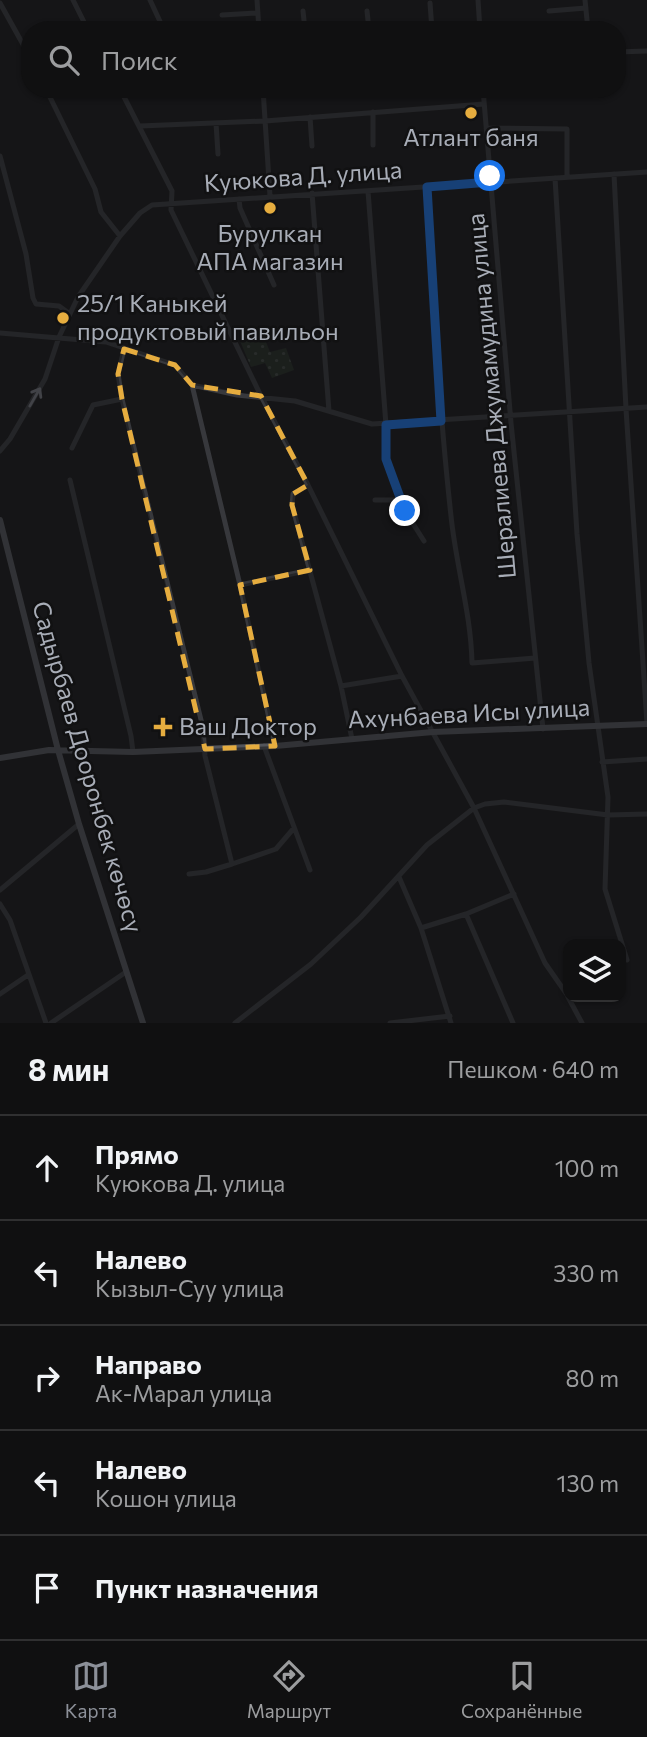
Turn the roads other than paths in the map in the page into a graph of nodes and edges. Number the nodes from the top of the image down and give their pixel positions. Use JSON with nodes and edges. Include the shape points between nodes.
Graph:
{"nodes":[{"id":1,"x":73,"y":0,"type":"edge"},
{"id":2,"x":150,"y":0,"type":"edge"},
{"id":3,"x":257,"y":0,"type":"edge"},
{"id":4,"x":478,"y":0,"type":"edge"},
{"id":5,"x":585,"y":0,"type":"edge"},
{"id":6,"x":0,"y":3,"type":"edge"},
{"id":7,"x":430,"y":3,"type":"dead end"},
{"id":8,"x":586,"y":8,"type":"junction"},
{"id":9,"x":303,"y":10,"type":"dead end"},
{"id":10,"x":367,"y":10,"type":"dead end"},
{"id":11,"x":549,"y":11,"type":"dead end"},
{"id":12,"x":258,"y":13,"type":"junction"},
{"id":13,"x":222,"y":15,"type":"dead end"},
{"id":14,"x":84,"y":21,"type":"edge"},
{"id":15,"x":160,"y":21,"type":"edge"},
{"id":16,"x":258,"y":21,"type":"edge"},
{"id":17,"x":304,"y":21,"type":"edge"},
{"id":18,"x":368,"y":21,"type":"edge"},
{"id":19,"x":431,"y":21,"type":"edge"},
{"id":20,"x":479,"y":21,"type":"edge"},
{"id":21,"x":587,"y":21,"type":"edge"},
{"id":22,"x":21,"y":41,"type":"edge"},
{"id":23,"x":647,"y":51,"type":"edge"},
{"id":24,"x":626,"y":52,"type":"edge"},
{"id":25,"x":50,"y":98,"type":"edge"},
{"id":26,"x":125,"y":98,"type":"edge"},
{"id":27,"x":264,"y":98,"type":"edge"},
{"id":28,"x":484,"y":98,"type":"edge"},
{"id":29,"x":484,"y":104,"type":"junction"},
{"id":30,"x":373,"y":112,"type":"junction"},
{"id":31,"x":310,"y":117,"type":"junction"},
{"id":32,"x":265,"y":121,"type":"junction"},
{"id":33,"x":216,"y":123,"type":"junction"},
{"id":34,"x":140,"y":126,"type":"junction"},
{"id":35,"x":486,"y":128,"type":"junction"},
{"id":36,"x":373,"y":145,"type":"dead end"},
{"id":37,"x":312,"y":146,"type":"dead end"},
{"id":38,"x":218,"y":155,"type":"dead end"},
{"id":39,"x":0,"y":156,"type":"edge"},
{"id":40,"x":647,"y":172,"type":"edge"},
{"id":41,"x":614,"y":174,"type":"junction"},
{"id":42,"x":568,"y":177,"type":"junction"},
{"id":43,"x":555,"y":178,"type":"junction"},
{"id":44,"x":490,"y":182,"type":"junction"},
{"id":45,"x":427,"y":187,"type":"junction"},
{"id":46,"x":369,"y":191,"type":"junction"},
{"id":47,"x":312,"y":193,"type":"junction"},
{"id":48,"x":270,"y":196,"type":"junction"},
{"id":49,"x":239,"y":199,"type":"junction"},
{"id":50,"x":171,"y":203,"type":"junction"},
{"id":51,"x":120,"y":236,"type":"junction"},
{"id":52,"x":274,"y":285,"type":"dead end"},
{"id":53,"x":70,"y":314,"type":"junction"},
{"id":54,"x":0,"y":333,"type":"edge"},
{"id":55,"x":59,"y":337,"type":"junction"},
{"id":56,"x":124,"y":349,"type":"junction"},
{"id":57,"x":192,"y":386,"type":"junction"},
{"id":58,"x":261,"y":396,"type":"junction"},
{"id":59,"x":122,"y":398,"type":"junction"},
{"id":60,"x":647,"y":407,"type":"edge"},
{"id":61,"x":626,"y":409,"type":"junction"},
{"id":62,"x":329,"y":411,"type":"junction"},
{"id":63,"x":568,"y":412,"type":"junction"},
{"id":64,"x":510,"y":417,"type":"junction"},
{"id":65,"x":441,"y":421,"type":"junction"},
{"id":66,"x":386,"y":425,"type":"junction"},
{"id":67,"x":72,"y":448,"type":"dead end"},
{"id":68,"x":0,"y":451,"type":"edge"},
{"id":69,"x":70,"y":480,"type":"dead end"},
{"id":70,"x":309,"y":485,"type":"junction"},
{"id":71,"x":375,"y":500,"type":"dead end"},
{"id":72,"x":401,"y":500,"type":"junction"},
{"id":73,"x":0,"y":520,"type":"edge"},
{"id":74,"x":424,"y":541,"type":"dead end"},
{"id":75,"x":310,"y":570,"type":"junction"},
{"id":76,"x":240,"y":585,"type":"junction"},
{"id":77,"x":535,"y":658,"type":"junction"},
{"id":78,"x":402,"y":676,"type":"junction"},
{"id":79,"x":341,"y":686,"type":"junction"},
{"id":80,"x":647,"y":723,"type":"edge"},
{"id":81,"x":597,"y":727,"type":"junction"},
{"id":82,"x":543,"y":729,"type":"junction"},
{"id":83,"x":433,"y":732,"type":"junction"},
{"id":84,"x":352,"y":739,"type":"junction"},
{"id":85,"x":264,"y":746,"type":"junction"},
{"id":86,"x":275,"y":746,"type":"junction"},
{"id":87,"x":205,"y":749,"type":"junction"},
{"id":88,"x":58,"y":750,"type":"junction"},
{"id":89,"x":133,"y":752,"type":"junction"},
{"id":90,"x":0,"y":758,"type":"edge"},
{"id":91,"x":647,"y":759,"type":"edge"},
{"id":92,"x":602,"y":762,"type":"junction"},
{"id":93,"x":474,"y":808,"type":"junction"},
{"id":94,"x":647,"y":814,"type":"edge"},
{"id":95,"x":608,"y":815,"type":"junction"},
{"id":96,"x":79,"y":824,"type":"junction"},
{"id":97,"x":294,"y":828,"type":"junction"},
{"id":98,"x":232,"y":864,"type":"junction"},
{"id":99,"x":310,"y":870,"type":"dead end"},
{"id":100,"x":189,"y":874,"type":"dead end"},
{"id":101,"x":399,"y":877,"type":"junction"},
{"id":102,"x":0,"y":890,"type":"edge"},
{"id":103,"x":514,"y":894,"type":"junction"},
{"id":104,"x":0,"y":904,"type":"edge"},
{"id":105,"x":466,"y":914,"type":"junction"},
{"id":106,"x":421,"y":928,"type":"junction"},
{"id":107,"x":627,"y":960,"type":"dead end"},
{"id":108,"x":126,"y":972,"type":"junction"},
{"id":109,"x":28,"y":975,"type":"junction"},
{"id":110,"x":563,"y":990,"type":"edge"},
{"id":111,"x":0,"y":995,"type":"edge"},
{"id":112,"x":571,"y":1002,"type":"edge"},
{"id":113,"x":451,"y":1019,"type":"edge"},
{"id":114,"x":48,"y":1023,"type":"edge"},
{"id":115,"x":143,"y":1023,"type":"edge"},
{"id":116,"x":235,"y":1023,"type":"edge"},
{"id":117,"x":390,"y":1023,"type":"edge"},
{"id":118,"x":513,"y":1023,"type":"edge"},
{"id":119,"x":582,"y":1023,"type":"edge"}],
"edges":[{"from":1,"to":14,"type":"street"},
{"from":2,"to":15,"type":"street"},
{"from":3,"to":12,"type":"street"},
{"from":4,"to":20,"type":"street"},
{"from":5,"to":8,"type":"street"},
{"from":6,"to":22,"type":"street"},
{"from":7,"to":19,"type":"street"},
{"from":8,"to":11,"type":"street"},
{"from":8,"to":21,"type":"street"},
{"from":9,"to":17,"type":"street"},
{"from":10,"to":18,"type":"street"},
{"from":12,"to":13,"type":"street"},
{"from":12,"to":16,"type":"street"},
{"from":23,"to":24,"type":"street"},
{"from":25,"to":51,"type":"street","via":[[95,189],[101,212]]},
{"from":26,"to":34,"type":"street"},
{"from":27,"to":32,"type":"street"},
{"from":28,"to":29,"type":"street","name":"Шералиева Джумамудина улица"},
{"from":29,"to":30,"type":"street"},
{"from":29,"to":35,"type":"street","name":"Шералиева Джумамудина улица"},
{"from":30,"to":31,"type":"street"},
{"from":30,"to":36,"type":"street"},
{"from":31,"to":32,"type":"street"},
{"from":31,"to":37,"type":"street"},
{"from":32,"to":33,"type":"street"},
{"from":32,"to":48,"type":"street"},
{"from":33,"to":34,"type":"street"},
{"from":33,"to":38,"type":"street"},
{"from":34,"to":50,"type":"street","via":[[172,191]]},
{"from":35,"to":42,"type":"street","via":[[567,129]]},
{"from":35,"to":44,"type":"street","name":"Шералиева Джумамудина улица"},
{"from":39,"to":53,"type":"street","via":[[33,298],[36,304],[59,306]]},
{"from":40,"to":41,"type":"street","name":"Куюкова Д. улица"},
{"from":41,"to":42,"type":"street","name":"Куюкова Д. улица"},
{"from":41,"to":61,"type":"street"},
{"from":42,"to":43,"type":"street","name":"Куюкова Д. улица"},
{"from":43,"to":44,"type":"street","name":"Куюкова Д. улица"},
{"from":43,"to":63,"type":"street"},
{"from":44,"to":45,"type":"street","name":"Куюкова Д. улица"},
{"from":44,"to":64,"type":"street","name":"Шералиева Джумамудина улица"},
{"from":45,"to":46,"type":"street","name":"Куюкова Д. улица"},
{"from":45,"to":65,"type":"street"},
{"from":46,"to":47,"type":"street","name":"Куюкова Д. улица"},
{"from":46,"to":66,"type":"street"},
{"from":47,"to":48,"type":"street","name":"Куюкова Д. улица"},
{"from":47,"to":62,"type":"street"},
{"from":48,"to":49,"type":"street","name":"Куюкова Д. улица"},
{"from":49,"to":50,"type":"street","name":"Куюкова Д. улица"},
{"from":49,"to":52,"type":"street"},
{"from":50,"to":51,"type":"street","name":"Куюкова Д. улица","via":[[148,207]]},
{"from":50,"to":58,"type":"street"},
{"from":51,"to":53,"type":"street","name":"Куюкова Д. улица"},
{"from":53,"to":55,"type":"street","name":"Куюкова Д. улица"},
{"from":54,"to":55,"type":"street"},
{"from":55,"to":56,"type":"street","via":[[106,342]]},
{"from":68,"to":55,"type":"street","name":"Куюкова Д. улица","one_way":true,"via":[[45,379]]},
{"from":56,"to":57,"type":"street","via":[[175,365]]},
{"from":56,"to":59,"type":"street","via":[[118,373]]},
{"from":57,"to":58,"type":"street"},
{"from":57,"to":76,"type":"street"},
{"from":58,"to":62,"type":"street"},
{"from":58,"to":70,"type":"street"},
{"from":59,"to":67,"type":"street","via":[[93,405]]},
{"from":59,"to":87,"type":"street"},
{"from":60,"to":61,"type":"street"},
{"from":61,"to":63,"type":"street"},
{"from":61,"to":80,"type":"street"},
{"from":62,"to":66,"type":"street"},
{"from":63,"to":64,"type":"street"},
{"from":63,"to":81,"type":"street"},
{"from":64,"to":65,"type":"street"},
{"from":64,"to":77,"type":"street","name":"Шералиева Джумамудина улица"},
{"from":65,"to":66,"type":"street"},
{"from":65,"to":77,"type":"street","via":[[453,543],[471,630],[472,663]]},
{"from":66,"to":72,"type":"street","via":[[386,459]]},
{"from":69,"to":89,"type":"street"},
{"from":70,"to":75,"type":"street","via":[[293,494],[292,505]]},
{"from":70,"to":78,"type":"street"},
{"from":71,"to":72,"type":"street"},
{"from":72,"to":74,"type":"street"},
{"from":73,"to":88,"type":"main road","name":"Садырбаев Дооронбек көчөсү"},
{"from":75,"to":76,"type":"street"},
{"from":75,"to":79,"type":"street"},
{"from":76,"to":86,"type":"street"},
{"from":77,"to":82,"type":"street","name":"Шералиева Джумамудина улица"},
{"from":78,"to":79,"type":"street"},
{"from":78,"to":83,"type":"street"},
{"from":79,"to":84,"type":"street"},
{"from":80,"to":81,"type":"main road","name":"Ахунбаева Исы улица"},
{"from":81,"to":82,"type":"main road","name":"Ахунбаева Исы улица"},
{"from":81,"to":92,"type":"street"},
{"from":82,"to":83,"type":"main road","name":"Ахунбаева Исы улица"},
{"from":83,"to":84,"type":"main road","name":"Ахунбаева Исы улица"},
{"from":83,"to":93,"type":"street"},
{"from":84,"to":86,"type":"main road","name":"Ахунбаева Исы улица"},
{"from":85,"to":86,"type":"main road","name":"Ахунбаева Исы улица"},
{"from":85,"to":87,"type":"main road","name":"Ахунбаева Исы улица"},
{"from":85,"to":97,"type":"street"},
{"from":87,"to":89,"type":"main road","name":"Ахунбаева Исы улица"},
{"from":87,"to":98,"type":"street"},
{"from":88,"to":89,"type":"main road","name":"Ахунбаева Исы улица"},
{"from":88,"to":90,"type":"main road","name":"Ахунбаева Исы улица"},
{"from":88,"to":96,"type":"main road","name":"Садырбаев Дооронбек көчөсү"},
{"from":91,"to":92,"type":"street"},
{"from":92,"to":95,"type":"street"},
{"from":93,"to":95,"type":"street","via":[[504,802]]},
{"from":93,"to":101,"type":"street","via":[[428,845]]},
{"from":93,"to":103,"type":"street"},
{"from":94,"to":95,"type":"street"},
{"from":95,"to":107,"type":"street","via":[[605,889]]},
{"from":96,"to":102,"type":"street"},
{"from":96,"to":108,"type":"main road","name":"Садырбаев Дооронбек көчөсү"},
{"from":97,"to":98,"type":"street","via":[[276,849]]},
{"from":97,"to":99,"type":"street"},
{"from":98,"to":100,"type":"street"},
{"from":101,"to":106,"type":"street"},
{"from":101,"to":116,"type":"street","via":[[312,964]]},
{"from":103,"to":105,"type":"street"},
{"from":103,"to":110,"type":"street","via":[[545,963]]},
{"from":104,"to":109,"type":"street"},
{"from":105,"to":106,"type":"street"},
{"from":105,"to":118,"type":"street"},
{"from":106,"to":113,"type":"street"},
{"from":108,"to":114,"type":"street"},
{"from":108,"to":115,"type":"main road","name":"Садырбаев Дооронбек көчөсү"},
{"from":109,"to":111,"type":"street"},
{"from":109,"to":114,"type":"street"},
{"from":112,"to":119,"type":"street"},
{"from":113,"to":117,"type":"street"}]}
